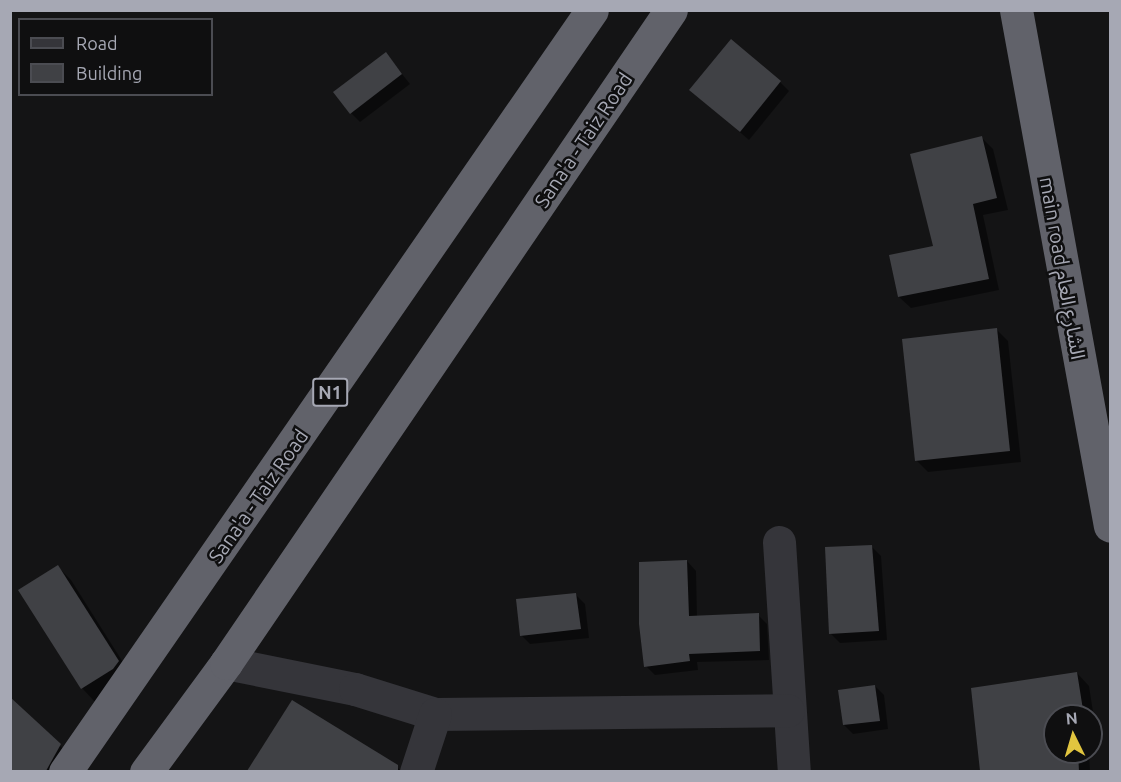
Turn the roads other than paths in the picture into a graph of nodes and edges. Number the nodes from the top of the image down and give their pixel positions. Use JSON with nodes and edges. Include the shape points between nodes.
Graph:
{"nodes":[{"id":1,"x":592,"y":10,"type":"edge"},
{"id":2,"x":671,"y":10,"type":"edge"},
{"id":3,"x":1016,"y":10,"type":"edge"},
{"id":4,"x":1110,"y":526,"type":"edge"},
{"id":5,"x":779,"y":542,"type":"dead end"},
{"id":6,"x":226,"y":663,"type":"junction"},
{"id":7,"x":788,"y":710,"type":"junction"},
{"id":8,"x":435,"y":714,"type":"junction"},
{"id":9,"x":65,"y":771,"type":"edge"},
{"id":10,"x":146,"y":771,"type":"edge"},
{"id":11,"x":416,"y":771,"type":"edge"},
{"id":12,"x":794,"y":771,"type":"edge"}],
"edges":[{"from":1,"to":9,"type":"highway","name":"Sana'a - Taiz Road","number":"N1"},
{"from":2,"to":6,"type":"highway","name":"Sana'a - Taiz Road"},
{"from":3,"to":4,"type":"highway","name":"main road الشارع العام"},
{"from":5,"to":7,"type":"street"},
{"from":6,"to":8,"type":"street","via":[[356,689]]},
{"from":6,"to":10,"type":"highway","name":"Sana'a - Taiz Road"},
{"from":7,"to":8,"type":"street"},
{"from":7,"to":12,"type":"street"},
{"from":8,"to":11,"type":"street"}]}
